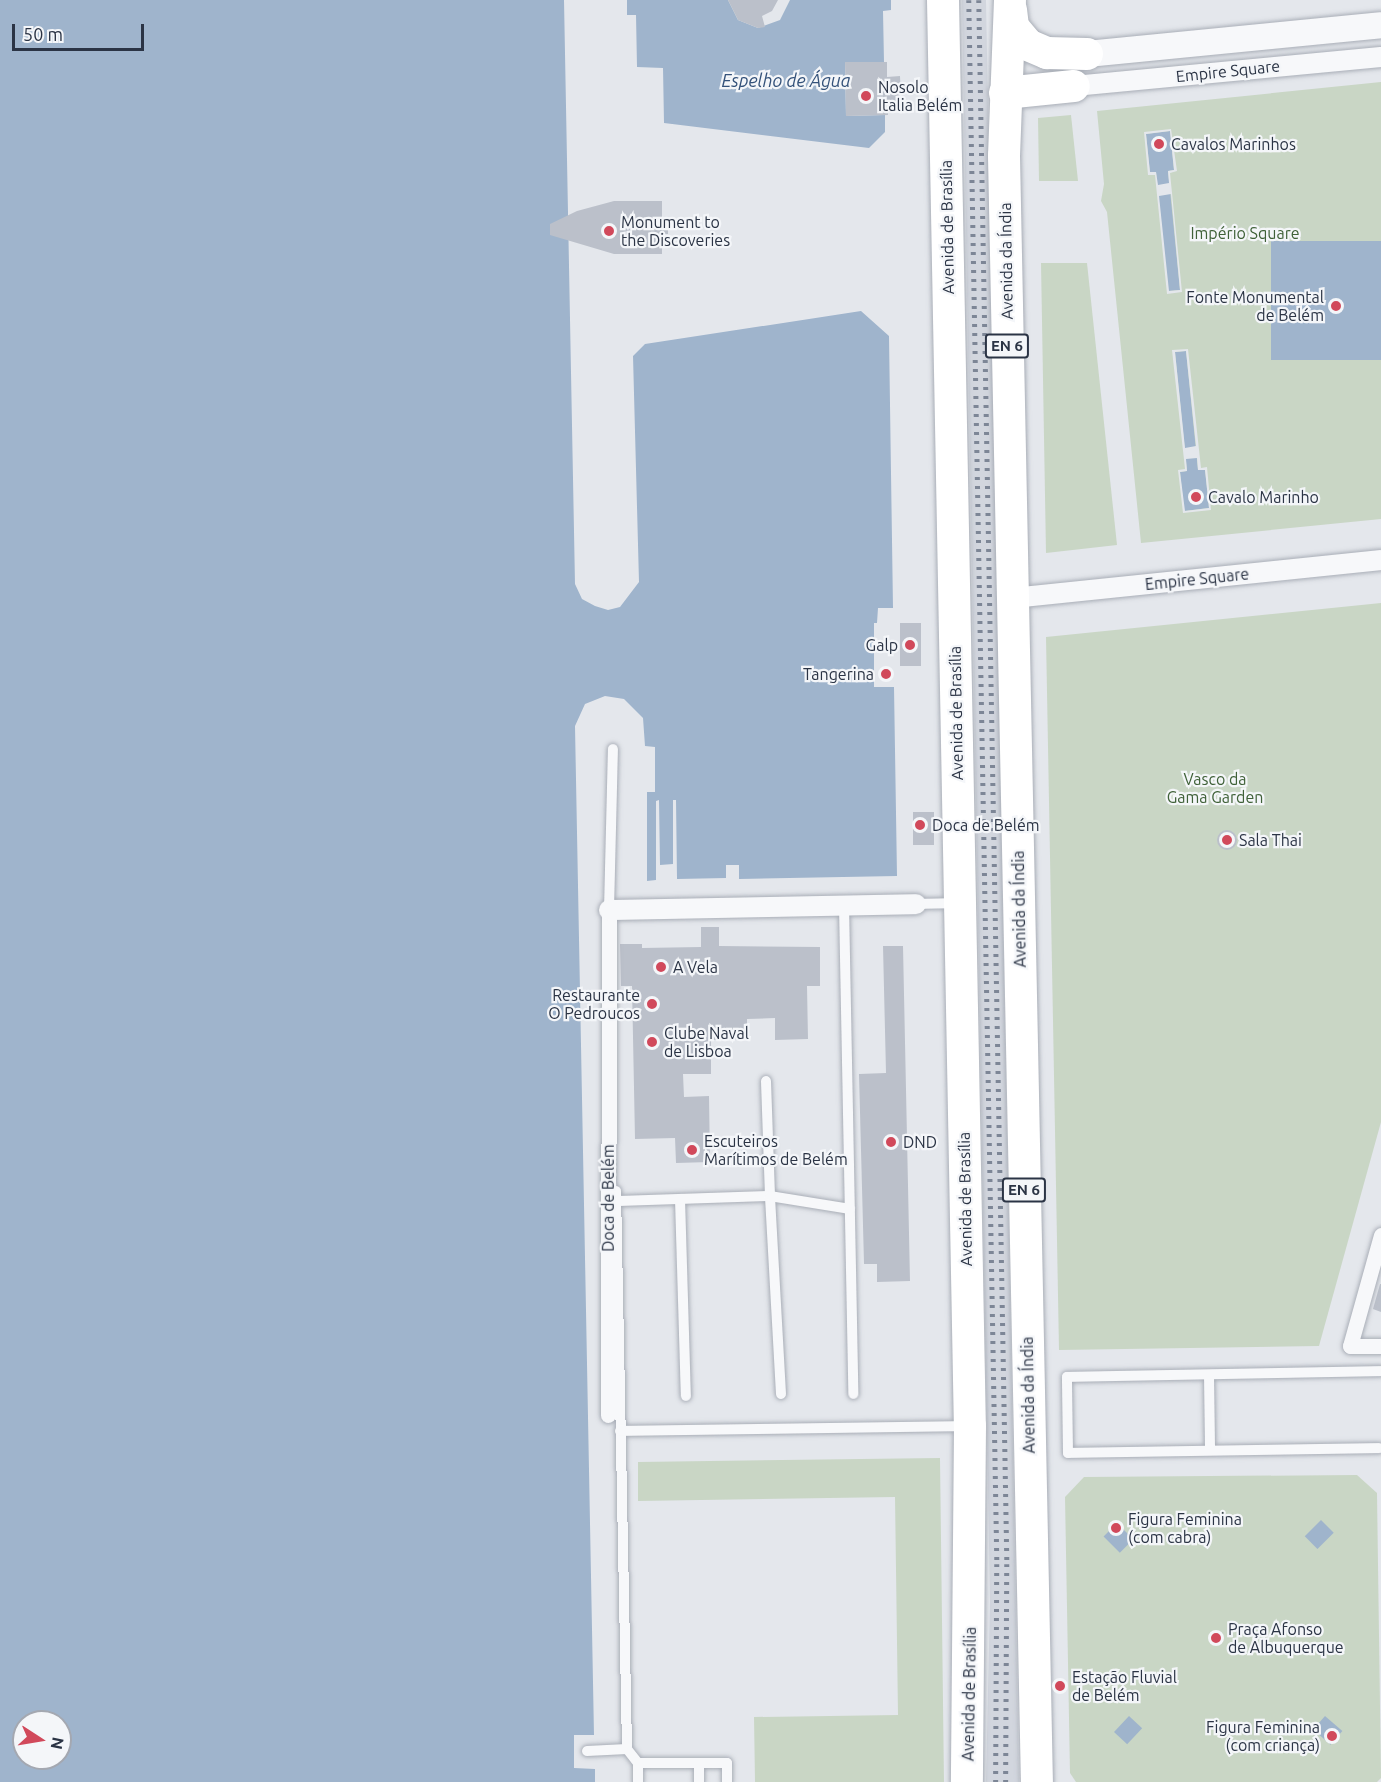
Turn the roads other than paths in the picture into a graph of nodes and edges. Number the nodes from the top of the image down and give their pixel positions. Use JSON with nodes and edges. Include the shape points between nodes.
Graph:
{"nodes":[{"id":1,"x":943,"y":0,"type":"edge"},
{"id":2,"x":1010,"y":0,"type":"edge"},
{"id":3,"x":1381,"y":25,"type":"edge"},
{"id":4,"x":1087,"y":54,"type":"joint"},
{"id":5,"x":1381,"y":57,"type":"edge"},
{"id":6,"x":1074,"y":86,"type":"joint"},
{"id":7,"x":1005,"y":93,"type":"junction"},
{"id":8,"x":1381,"y":561,"type":"edge"},
{"id":9,"x":1013,"y":598,"type":"junction"},
{"id":10,"x":613,"y":749,"type":"dead end"},
{"id":11,"x":959,"y":903,"type":"junction"},
{"id":12,"x":916,"y":904,"type":"joint"},
{"id":13,"x":844,"y":905,"type":"junction"},
{"id":14,"x":609,"y":910,"type":"junction"},
{"id":15,"x":766,"y":1082,"type":"dead end"},
{"id":16,"x":615,"y":1086,"type":"dead end"},
{"id":17,"x":770,"y":1196,"type":"junction"},
{"id":18,"x":680,"y":1199,"type":"junction"},
{"id":19,"x":616,"y":1201,"type":"junction"},
{"id":20,"x":850,"y":1209,"type":"junction"},
{"id":21,"x":1381,"y":1234,"type":"edge"},
{"id":22,"x":1381,"y":1346,"type":"edge"},
{"id":23,"x":1381,"y":1371,"type":"edge"},
{"id":24,"x":1209,"y":1375,"type":"junction"},
{"id":25,"x":781,"y":1394,"type":"dead end"},
{"id":26,"x":853,"y":1394,"type":"dead end"},
{"id":27,"x":686,"y":1396,"type":"dead end"},
{"id":28,"x":608,"y":1415,"type":"dead end"},
{"id":29,"x":970,"y":1426,"type":"junction"},
{"id":30,"x":620,"y":1431,"type":"junction"},
{"id":31,"x":1379,"y":1448,"type":"dead end"},
{"id":32,"x":1210,"y":1450,"type":"junction"},
{"id":33,"x":627,"y":1749,"type":"junction"},
{"id":34,"x":587,"y":1751,"type":"dead end"},
{"id":35,"x":638,"y":1763,"type":"junction"},
{"id":36,"x":699,"y":1763,"type":"junction"},
{"id":37,"x":638,"y":1782,"type":"edge"},
{"id":38,"x":699,"y":1782,"type":"edge"},
{"id":39,"x":727,"y":1782,"type":"edge"},
{"id":40,"x":967,"y":1782,"type":"edge"},
{"id":41,"x":1037,"y":1782,"type":"edge"}],
"edges":[{"from":1,"to":11,"type":"main road","name":"Avenida de Brasília"},
{"from":2,"to":4,"type":"main road","via":[[1014,27],[1028,45],[1047,53]]},
{"from":2,"to":7,"type":"main road","name":"Avenida da Índia","number":"EN 6"},
{"from":3,"to":4,"type":"street","name":"Empire Square"},
{"from":5,"to":6,"type":"street","name":"Empire Square"},
{"from":6,"to":7,"type":"main road"},
{"from":7,"to":9,"type":"main road","name":"Avenida da Índia","number":"EN 6"},
{"from":8,"to":9,"type":"street","name":"Empire Square"},
{"from":9,"to":41,"type":"main road","name":"Avenida da Índia","number":"EN 6"},
{"from":10,"to":14,"type":"lane","name":"Doca de Belém"},
{"from":11,"to":12,"type":"lane"},
{"from":11,"to":29,"type":"main road","name":"Avenida de Brasília"},
{"from":12,"to":13,"type":"street"},
{"from":13,"to":14,"type":"street"},
{"from":13,"to":20,"type":"lane"},
{"from":14,"to":28,"type":"street","name":"Doca de Belém"},
{"from":15,"to":17,"type":"lane"},
{"from":16,"to":19,"type":"lane","name":"Doca de Belém"},
{"from":17,"to":18,"type":"lane"},
{"from":17,"to":20,"type":"lane"},
{"from":17,"to":25,"type":"lane"},
{"from":18,"to":19,"type":"lane"},
{"from":18,"to":27,"type":"lane"},
{"from":19,"to":30,"type":"lane","name":"Doca de Belém"},
{"from":20,"to":26,"type":"lane"},
{"from":21,"to":22,"type":"street","via":[[1350,1346]]},
{"from":23,"to":24,"type":"lane"},
{"from":24,"to":32,"type":"lane"},
{"from":24,"to":32,"type":"lane","via":[[1067,1377],[1067,1420],[1068,1453]]},
{"from":29,"to":30,"type":"lane"},
{"from":29,"to":40,"type":"main road","name":"Avenida de Brasília"},
{"from":30,"to":33,"type":"lane","name":"Doca de Belém"},
{"from":31,"to":32,"type":"lane"},
{"from":33,"to":34,"type":"lane"},
{"from":33,"to":35,"type":"lane"},
{"from":35,"to":36,"type":"lane"},
{"from":35,"to":37,"type":"lane"},
{"from":36,"to":38,"type":"lane"},
{"from":36,"to":39,"type":"lane","via":[[727,1763]]}]}
